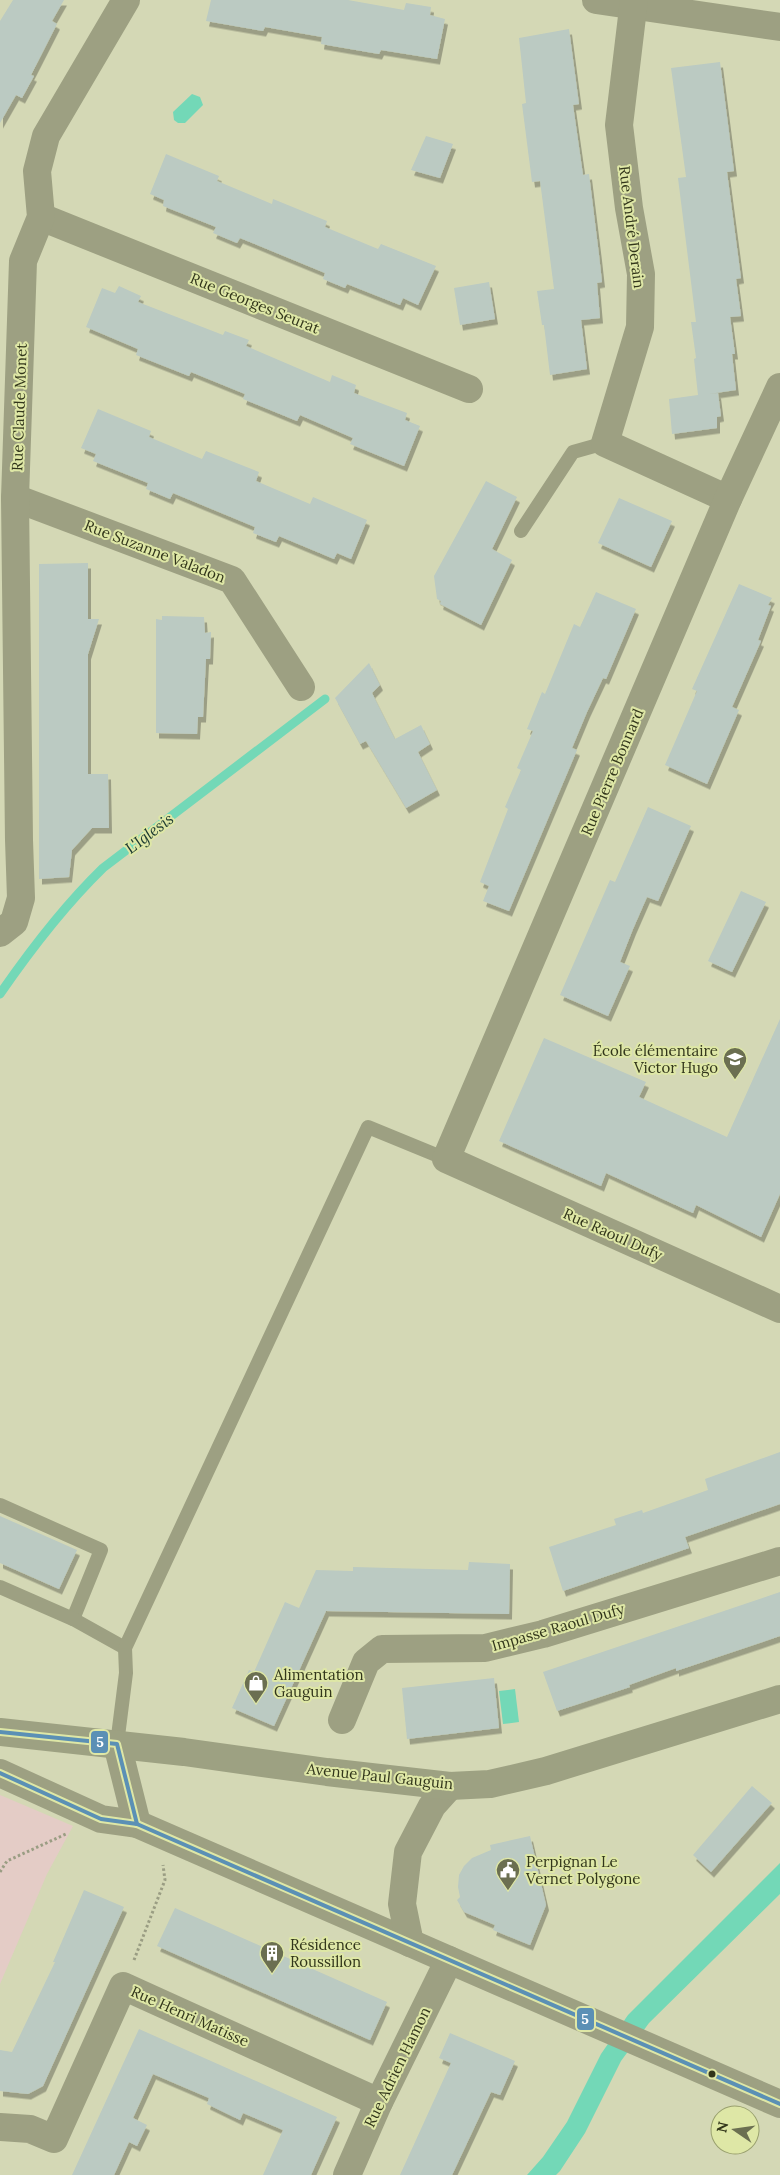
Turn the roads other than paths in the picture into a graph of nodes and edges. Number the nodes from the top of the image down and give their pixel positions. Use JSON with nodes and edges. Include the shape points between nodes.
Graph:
{"nodes":[{"id":1,"x":126,"y":0,"type":"edge"},
{"id":2,"x":596,"y":0,"type":"edge"},
{"id":3,"x":634,"y":3,"type":"edge"},
{"id":4,"x":780,"y":27,"type":"edge"},
{"id":5,"x":40,"y":218,"type":"junction"},
{"id":6,"x":780,"y":387,"type":"edge"},
{"id":7,"x":469,"y":389,"type":"dead end"},
{"id":8,"x":605,"y":443,"type":"junction"},
{"id":9,"x":16,"y":498,"type":"junction"},
{"id":10,"x":728,"y":499,"type":"junction"},
{"id":11,"x":521,"y":532,"type":"dead end"},
{"id":12,"x":301,"y":686,"type":"dead end"},
{"id":13,"x":19,"y":840,"type":"junction"},
{"id":14,"x":0,"y":890,"type":"edge"},
{"id":15,"x":0,"y":933,"type":"edge"},
{"id":16,"x":446,"y":1159,"type":"junction"},
{"id":17,"x":780,"y":1309,"type":"edge"},
{"id":18,"x":0,"y":1505,"type":"edge"},
{"id":19,"x":780,"y":1561,"type":"edge"},
{"id":20,"x":0,"y":1587,"type":"edge"},
{"id":21,"x":73,"y":1619,"type":"junction"},
{"id":22,"x":125,"y":1648,"type":"junction"},
{"id":23,"x":780,"y":1699,"type":"edge"},
{"id":24,"x":342,"y":1720,"type":"dead end"},
{"id":25,"x":0,"y":1732,"type":"edge"},
{"id":26,"x":117,"y":1744,"type":"junction"},
{"id":27,"x":0,"y":1773,"type":"edge"},
{"id":28,"x":450,"y":1786,"type":"junction"},
{"id":29,"x":146,"y":1828,"type":"junction"},
{"id":30,"x":410,"y":1943,"type":"junction"},
{"id":31,"x":449,"y":1960,"type":"junction"},
{"id":32,"x":379,"y":2102,"type":"junction"},
{"id":33,"x":780,"y":2104,"type":"edge"},
{"id":34,"x":0,"y":2127,"type":"edge"},
{"id":35,"x":347,"y":2175,"type":"edge"}],
"edges":[{"from":1,"to":5,"type":"street","name":"Rue Claude Monet","via":[[46,136],[37,171]]},
{"from":2,"to":3,"type":"street"},
{"from":3,"to":4,"type":"street"},
{"from":3,"to":8,"type":"street","name":"Rue André Derain","via":[[620,125],[640,274],[640,327]]},
{"from":5,"to":7,"type":"street","name":"Rue Georges Seurat"},
{"from":5,"to":9,"type":"street","name":"Rue Claude Monet","via":[[23,261]]},
{"from":6,"to":10,"type":"street","name":"Rue Pierre Bonnard"},
{"from":8,"to":10,"type":"street"},
{"from":8,"to":11,"type":"lane","via":[[573,452]]},
{"from":9,"to":12,"type":"street","name":"Rue Suzanne Valadon","via":[[232,580]]},
{"from":9,"to":13,"type":"street","name":"Rue Claude Monet"},
{"from":10,"to":16,"type":"street","name":"Rue Pierre Bonnard"},
{"from":13,"to":14,"type":"street","via":[[8,880]]},
{"from":13,"to":15,"type":"street","via":[[21,898],[14,922]]},
{"from":16,"to":17,"type":"street","name":"Rue Raoul Dufy"},
{"from":16,"to":22,"type":"lane","via":[[368,1127]]},
{"from":18,"to":21,"type":"lane","via":[[101,1550]]},
{"from":19,"to":24,"type":"street","name":"Impasse Raoul Dufy","via":[[543,1634],[484,1648],[382,1649],[366,1662]]},
{"from":20,"to":21,"type":"lane"},
{"from":21,"to":22,"type":"lane"},
{"from":22,"to":26,"type":"lane","via":[[126,1673]]},
{"from":23,"to":28,"type":"street","name":"Avenue Paul Gauguin","via":[[546,1771],[490,1784]]},
{"from":25,"to":26,"type":"street","name":"Avenue Paul Gauguin"},
{"from":26,"to":28,"type":"street","name":"Avenue Paul Gauguin"},
{"from":26,"to":29,"type":"street"},
{"from":27,"to":29,"type":"street","via":[[101,1819]]},
{"from":28,"to":30,"type":"street","via":[[432,1806],[408,1852],[402,1904]]},
{"from":29,"to":30,"type":"street"},
{"from":30,"to":31,"type":"street"},
{"from":31,"to":32,"type":"street","name":"Rue Adrien Hamon"},
{"from":31,"to":33,"type":"street"},
{"from":32,"to":34,"type":"street","name":"Rue Henri Matisse","via":[[123,1986],[54,2139],[30,2129]]},
{"from":32,"to":35,"type":"street","name":"Rue Adrien Hamon"}]}
